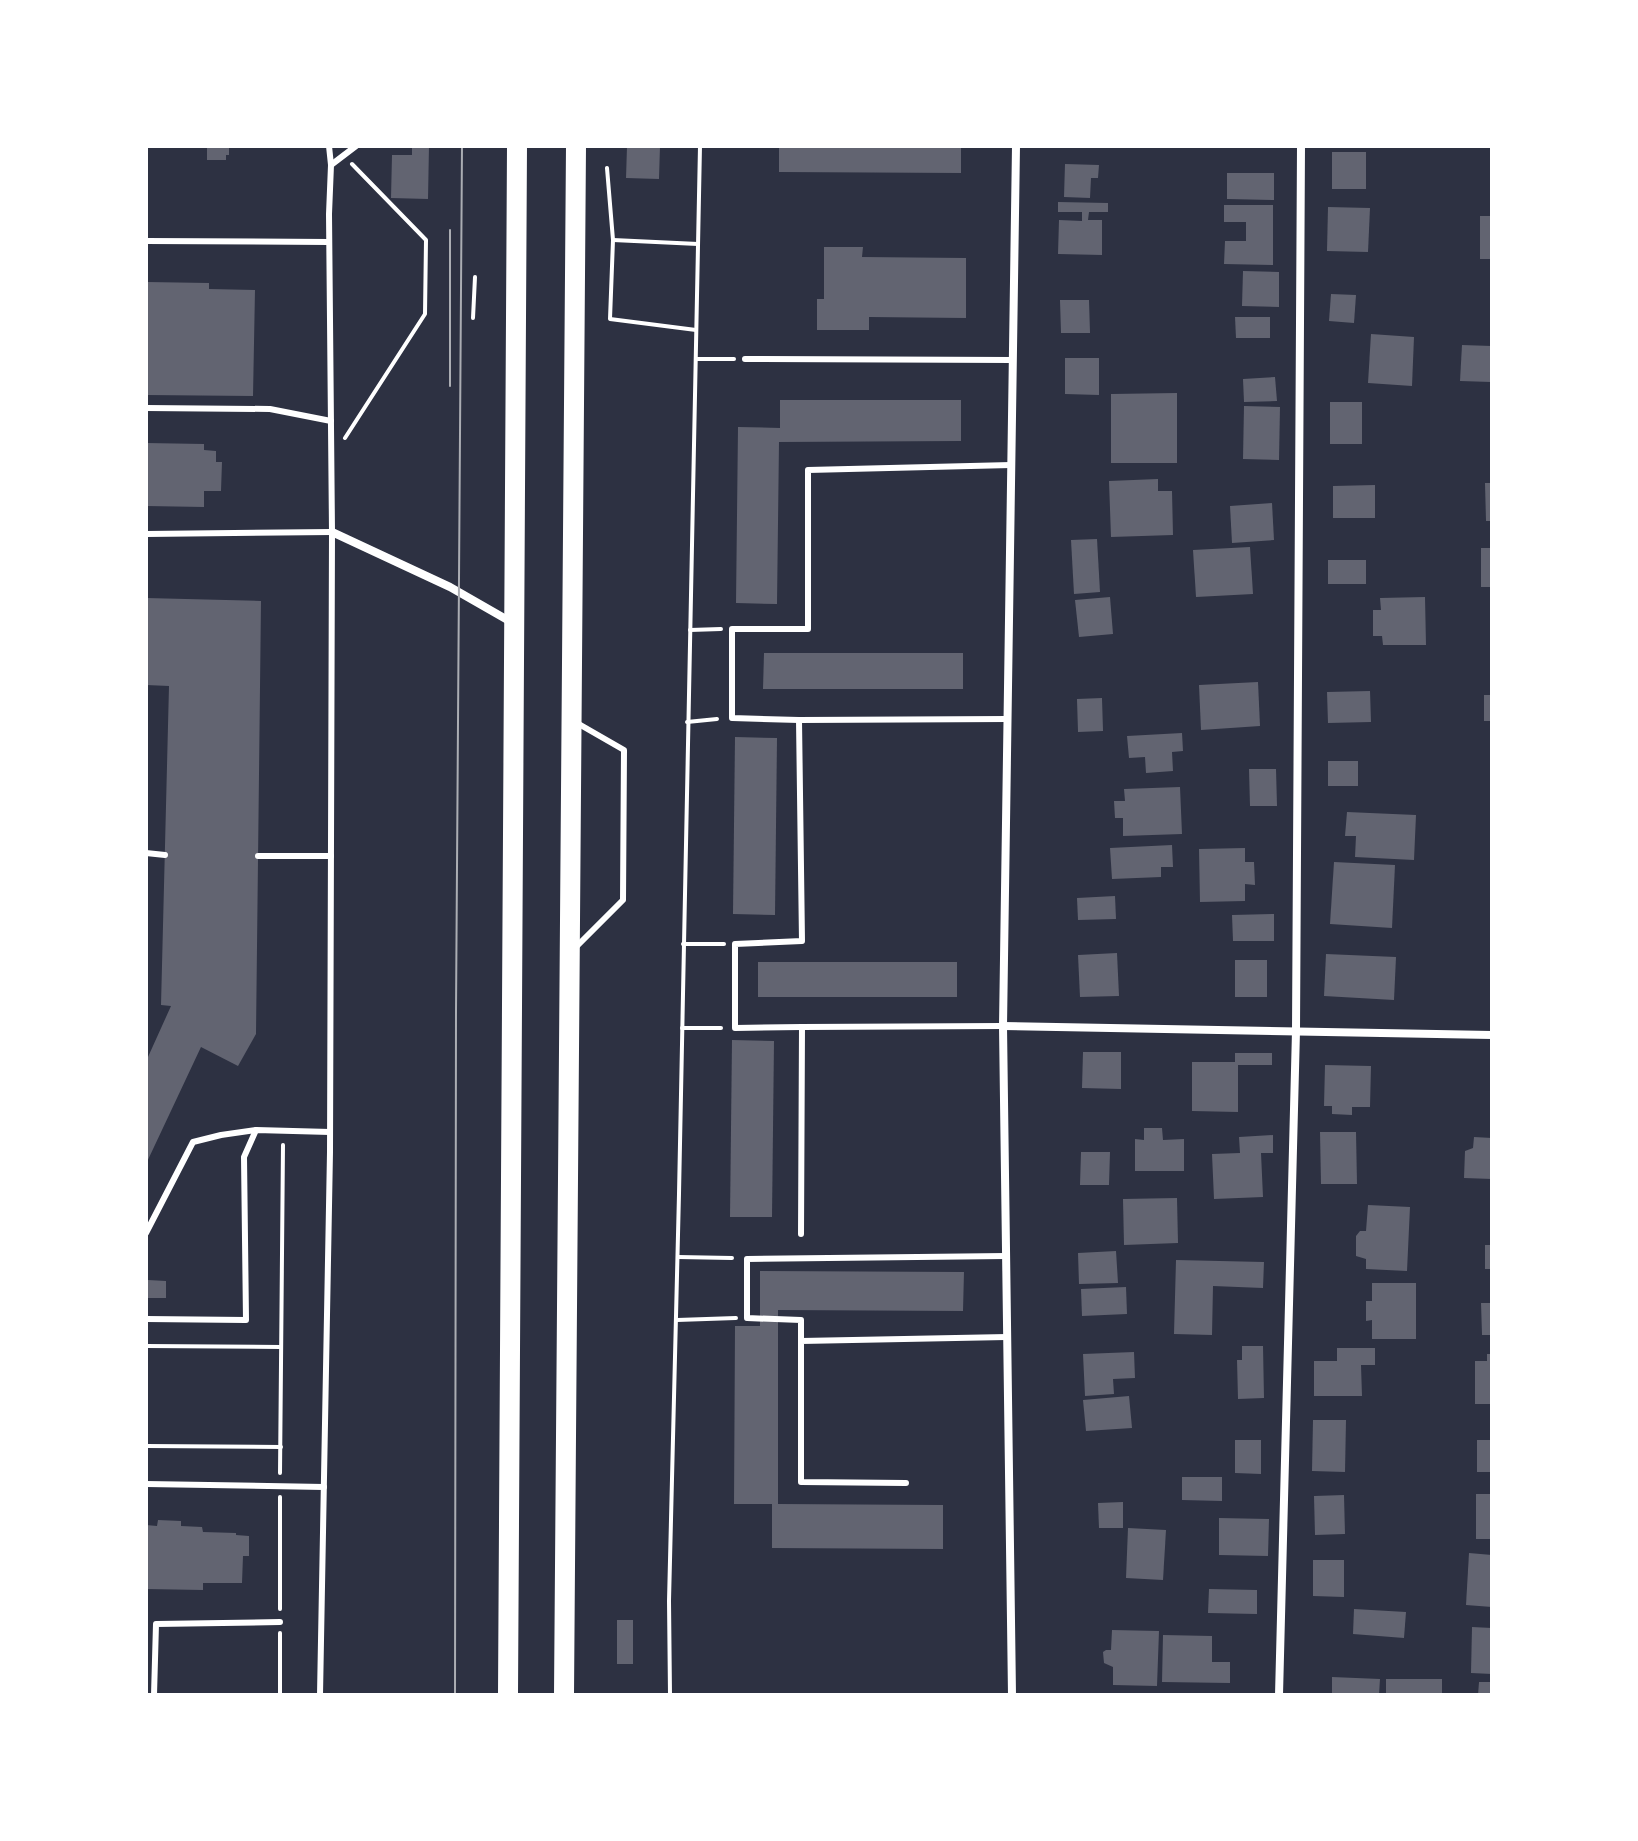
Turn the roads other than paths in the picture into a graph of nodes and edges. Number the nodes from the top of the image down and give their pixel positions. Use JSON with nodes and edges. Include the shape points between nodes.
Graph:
{"nodes":[{"id":1,"x":329,"y":146,"type":"edge"},
{"id":2,"x":356,"y":146,"type":"edge"},
{"id":3,"x":517,"y":146,"type":"edge"},
{"id":4,"x":576,"y":146,"type":"edge"},
{"id":5,"x":1016,"y":146,"type":"edge"},
{"id":6,"x":1301,"y":146,"type":"edge"},
{"id":7,"x":331,"y":165,"type":"junction"},
{"id":8,"x":146,"y":241,"type":"edge"},
{"id":9,"x":329,"y":242,"type":"junction"},
{"id":10,"x":745,"y":359,"type":"road end"},
{"id":11,"x":1013,"y":360,"type":"junction"},
{"id":12,"x":146,"y":408,"type":"edge"},
{"id":13,"x":331,"y":421,"type":"junction"},
{"id":14,"x":1011,"y":465,"type":"junction"},
{"id":15,"x":332,"y":532,"type":"junction"},
{"id":16,"x":146,"y":534,"type":"edge"},
{"id":17,"x":515,"y":624,"type":"junction"},
{"id":18,"x":1008,"y":719,"type":"junction"},
{"id":19,"x":571,"y":720,"type":"junction"},
{"id":20,"x":799,"y":720,"type":"junction"},
{"id":21,"x":146,"y":853,"type":"edge"},
{"id":22,"x":165,"y":855,"type":"dead end"},
{"id":23,"x":258,"y":856,"type":"dead end"},
{"id":24,"x":331,"y":856,"type":"junction"},
{"id":25,"x":569,"y":954,"type":"junction"},
{"id":26,"x":1003,"y":1026,"type":"junction"},
{"id":27,"x":802,"y":1027,"type":"junction"},
{"id":28,"x":1296,"y":1031,"type":"junction"},
{"id":29,"x":1492,"y":1035,"type":"edge"},
{"id":30,"x":256,"y":1130,"type":"junction"},
{"id":31,"x":330,"y":1132,"type":"junction"},
{"id":32,"x":146,"y":1233,"type":"edge"},
{"id":33,"x":801,"y":1234,"type":"dead end"},
{"id":34,"x":1006,"y":1256,"type":"junction"},
{"id":35,"x":146,"y":1319,"type":"edge"},
{"id":36,"x":1007,"y":1337,"type":"junction"},
{"id":37,"x":801,"y":1341,"type":"junction"},
{"id":38,"x":906,"y":1483,"type":"dead end"},
{"id":39,"x":146,"y":1484,"type":"edge"},
{"id":40,"x":324,"y":1487,"type":"junction"},
{"id":41,"x":280,"y":1622,"type":"road end"},
{"id":42,"x":154,"y":1695,"type":"edge"},
{"id":43,"x":320,"y":1695,"type":"edge"},
{"id":44,"x":508,"y":1695,"type":"edge"},
{"id":45,"x":564,"y":1695,"type":"edge"},
{"id":46,"x":1012,"y":1695,"type":"edge"},
{"id":47,"x":1279,"y":1695,"type":"edge"}],
"edges":[{"from":1,"to":7,"type":"lane"},
{"from":2,"to":7,"type":"lane"},
{"from":3,"to":17,"type":"highway"},
{"from":4,"to":19,"type":"highway"},
{"from":5,"to":11,"type":"street"},
{"from":6,"to":28,"type":"street"},
{"from":7,"to":9,"type":"lane"},
{"from":8,"to":9,"type":"lane"},
{"from":9,"to":13,"type":"lane"},
{"from":10,"to":11,"type":"lane"},
{"from":11,"to":14,"type":"street"},
{"from":12,"to":13,"type":"lane","via":[[270,409]]},
{"from":13,"to":15,"type":"lane"},
{"from":14,"to":18,"type":"street"},
{"from":14,"to":20,"type":"lane","via":[[808,470],[808,629],[732,629],[732,718]]},
{"from":15,"to":16,"type":"lane"},
{"from":15,"to":17,"type":"street"},
{"from":15,"to":24,"type":"lane"},
{"from":17,"to":44,"type":"highway"},
{"from":18,"to":20,"type":"lane"},
{"from":18,"to":26,"type":"street"},
{"from":19,"to":25,"type":"highway"},
{"from":19,"to":25,"type":"lane","via":[[624,750],[623,900]]},
{"from":20,"to":27,"type":"lane","via":[[802,941],[735,944],[735,1028]]},
{"from":21,"to":22,"type":"lane"},
{"from":23,"to":24,"type":"lane"},
{"from":24,"to":31,"type":"lane"},
{"from":25,"to":45,"type":"highway"},
{"from":26,"to":27,"type":"lane"},
{"from":26,"to":28,"type":"street"},
{"from":26,"to":34,"type":"street"},
{"from":27,"to":33,"type":"lane"},
{"from":28,"to":29,"type":"street"},
{"from":28,"to":47,"type":"street"},
{"from":30,"to":31,"type":"lane"},
{"from":30,"to":32,"type":"lane","via":[[193,1142]]},
{"from":30,"to":35,"type":"lane","via":[[244,1157],[246,1320]]},
{"from":31,"to":40,"type":"lane"},
{"from":34,"to":36,"type":"street"},
{"from":34,"to":37,"type":"lane","via":[[747,1259],[747,1318],[801,1320]]},
{"from":36,"to":37,"type":"lane"},
{"from":36,"to":46,"type":"street"},
{"from":37,"to":38,"type":"lane","via":[[801,1482]]},
{"from":39,"to":40,"type":"lane"},
{"from":40,"to":43,"type":"lane"},
{"from":41,"to":42,"type":"lane","via":[[156,1624]]}]}
